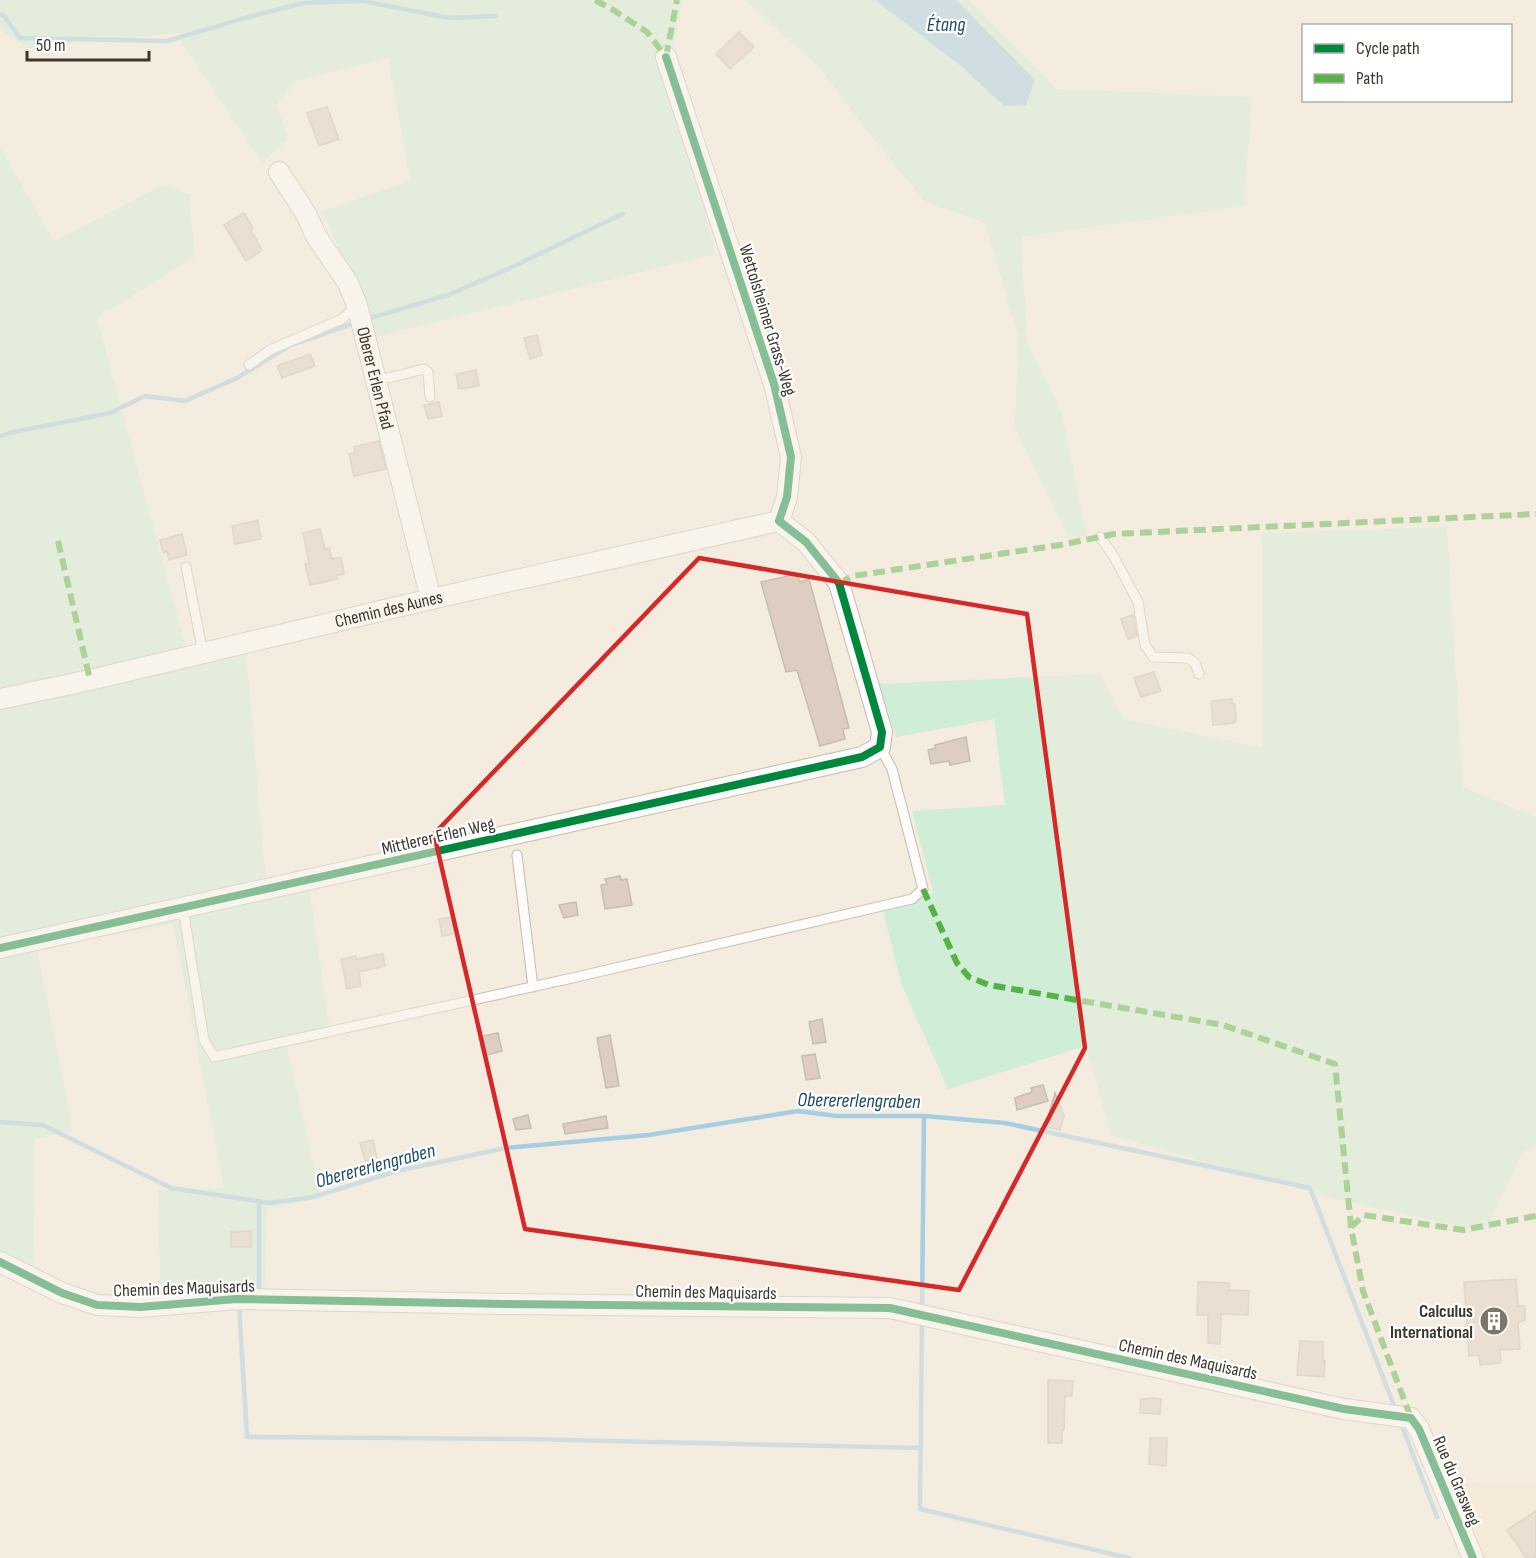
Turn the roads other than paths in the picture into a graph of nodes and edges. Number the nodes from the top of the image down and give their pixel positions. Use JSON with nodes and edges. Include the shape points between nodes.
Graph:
{"nodes":[{"id":1,"x":666,"y":57,"type":"dead end"},
{"id":2,"x":279,"y":172,"type":"dead end"},
{"id":3,"x":357,"y":305,"type":"junction"},
{"id":4,"x":249,"y":364,"type":"dead end"},
{"id":5,"x":376,"y":381,"type":"junction"},
{"id":6,"x":430,"y":397,"type":"dead end"},
{"id":7,"x":779,"y":521,"type":"junction"},
{"id":8,"x":1100,"y":537,"type":"dead end"},
{"id":9,"x":186,"y":567,"type":"dead end"},
{"id":10,"x":431,"y":599,"type":"junction"},
{"id":11,"x":203,"y":653,"type":"junction"},
{"id":12,"x":1199,"y":674,"type":"dead end"},
{"id":13,"x":0,"y":699,"type":"edge"},
{"id":14,"x":880,"y":747,"type":"junction"},
{"id":15,"x":517,"y":855,"type":"dead end"},
{"id":16,"x":183,"y":908,"type":"junction"},
{"id":17,"x":0,"y":948,"type":"edge"},
{"id":18,"x":533,"y":987,"type":"junction"},
{"id":19,"x":0,"y":1262,"type":"edge"},
{"id":20,"x":1411,"y":1418,"type":"joint"},
{"id":21,"x":1473,"y":1558,"type":"edge"}],
"edges":[{"from":1,"to":7,"type":"street","name":"Wettolsheimer Grass-Weg","via":[[774,384],[791,457],[787,497]]},
{"from":2,"to":3,"type":"street","name":"Oberer Erlen Pfad","via":[[348,283]]},
{"from":3,"to":4,"type":"lane","via":[[342,319],[270,350]]},
{"from":3,"to":5,"type":"street","name":"Oberer Erlen Pfad"},
{"from":5,"to":6,"type":"lane","via":[[424,369],[428,372]]},
{"from":5,"to":10,"type":"street","name":"Oberer Erlen Pfad"},
{"from":7,"to":10,"type":"street","name":"Chemin des Aunes"},
{"from":7,"to":14,"type":"street","via":[[806,542],[839,583],[882,732]]},
{"from":8,"to":12,"type":"lane","via":[[1138,602],[1145,645],[1153,657],[1188,658]]},
{"from":9,"to":11,"type":"lane"},
{"from":10,"to":11,"type":"street","name":"Chemin des Aunes"},
{"from":11,"to":13,"type":"street","name":"Chemin des Aunes"},
{"from":14,"to":16,"type":"street","name":"Mittlerer Erlen Weg","via":[[862,757]]},
{"from":14,"to":18,"type":"lane","via":[[892,769],[923,889],[912,899]]},
{"from":15,"to":18,"type":"lane"},
{"from":16,"to":17,"type":"street","name":"Mittlerer Erlen Weg"},
{"from":16,"to":18,"type":"lane","via":[[204,1040],[214,1057]]},
{"from":19,"to":20,"type":"street","name":"Chemin des Maquisards","via":[[62,1293],[97,1305],[141,1307],[236,1299],[890,1308],[1344,1409]]},
{"from":20,"to":21,"type":"street","name":"Rue du Grasweg"}]}
